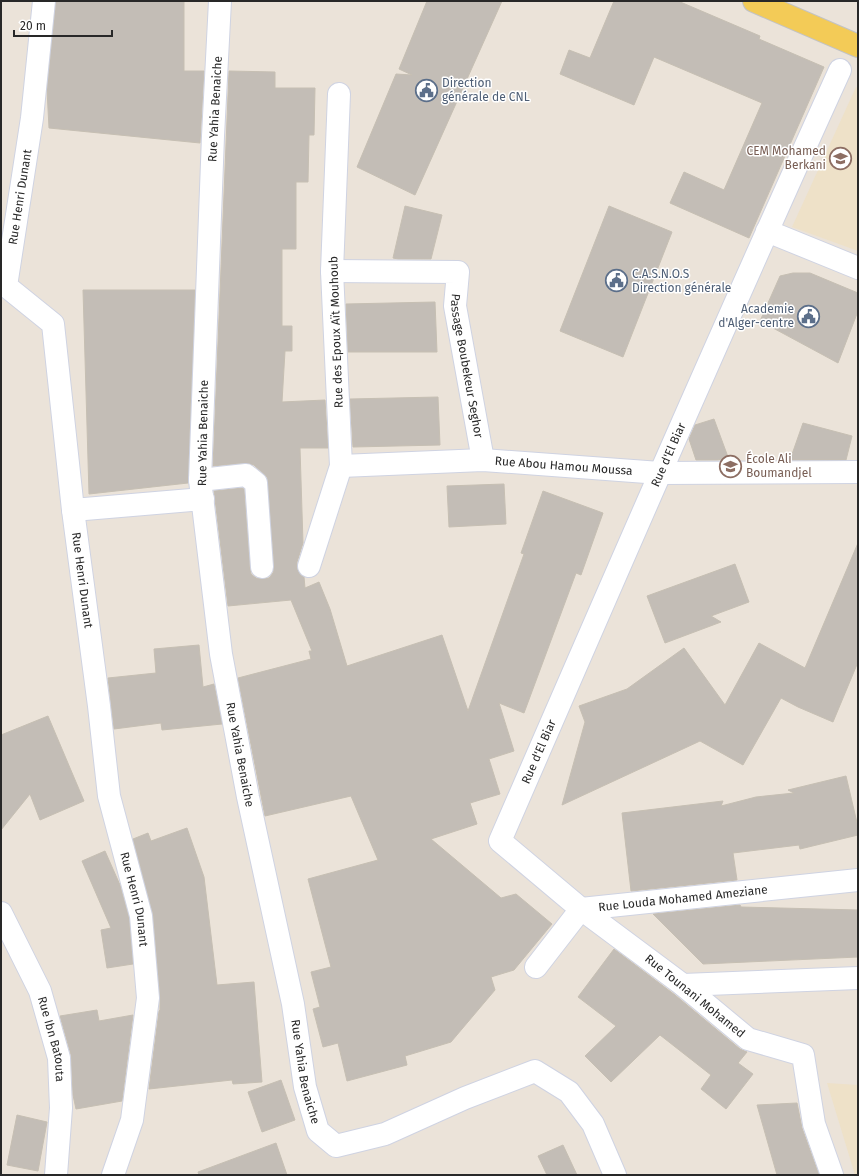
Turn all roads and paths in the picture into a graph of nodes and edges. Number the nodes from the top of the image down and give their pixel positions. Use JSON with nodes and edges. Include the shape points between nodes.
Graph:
{"nodes":[{"id":1,"x":44,"y":1,"type":"edge"},
{"id":2,"x":220,"y":1,"type":"edge"},
{"id":3,"x":754,"y":1,"type":"edge"},
{"id":4,"x":858,"y":46,"type":"edge"},
{"id":5,"x":840,"y":70,"type":"dead end"},
{"id":6,"x":339,"y":94,"type":"dead end"},
{"id":7,"x":767,"y":231,"type":"junction"},
{"id":8,"x":858,"y":268,"type":"edge"},
{"id":9,"x":332,"y":271,"type":"junction"},
{"id":10,"x":483,"y":460,"type":"junction"},
{"id":11,"x":342,"y":466,"type":"junction"},
{"id":12,"x":858,"y":472,"type":"edge"},
{"id":13,"x":660,"y":473,"type":"junction"},
{"id":14,"x":202,"y":490,"type":"junction"},
{"id":15,"x":73,"y":510,"type":"junction"},
{"id":16,"x":309,"y":566,"type":"dead end"},
{"id":17,"x":262,"y":567,"type":"dead end"},
{"id":18,"x":500,"y":841,"type":"joint"},
{"id":19,"x":858,"y":880,"type":"edge"},
{"id":20,"x":581,"y":909,"type":"junction"},
{"id":21,"x":1,"y":913,"type":"edge"},
{"id":22,"x":536,"y":967,"type":"dead end"},
{"id":23,"x":858,"y":978,"type":"edge"},
{"id":24,"x":683,"y":985,"type":"junction"},
{"id":25,"x":56,"y":1175,"type":"edge"},
{"id":26,"x":113,"y":1175,"type":"edge"},
{"id":27,"x":615,"y":1175,"type":"edge"},
{"id":28,"x":832,"y":1175,"type":"edge"}],
"edges":[{"from":1,"to":15,"type":"street","name":"Rue Henri Dunant","via":[[32,118],[6,286],[53,324]]},
{"from":2,"to":14,"type":"street","name":"Rue Yahia Benaiche","via":[[213,136]]},
{"from":3,"to":4,"type":"main road"},
{"from":5,"to":7,"type":"street","name":"Rue d'El Biar"},
{"from":6,"to":9,"type":"street","name":"Rue des Epoux Aït Mouhoub"},
{"from":7,"to":8,"type":"street"},
{"from":7,"to":13,"type":"street","name":"Rue d'El Biar"},
{"from":9,"to":10,"type":"street","name":"Passage Boubekeur Seghor","via":[[458,272],[455,306]]},
{"from":9,"to":11,"type":"street","name":"Rue des Epoux Aït Mouhoub"},
{"from":10,"to":11,"type":"street","name":"Rue Abou Hamou Moussa"},
{"from":10,"to":13,"type":"street","name":"Rue Abou Hamou Moussa"},
{"from":11,"to":16,"type":"street","name":"Rue des Epoux Aït Mouhoub"},
{"from":12,"to":13,"type":"street","name":"Rue Abou Hamou Moussa"},
{"from":13,"to":18,"type":"street","name":"Rue d'El Biar"},
{"from":14,"to":15,"type":"street"},
{"from":14,"to":17,"type":"street","via":[[246,475],[256,483]]},
{"from":14,"to":27,"type":"street","name":"Rue Yahia Benaiche","via":[[221,654],[248,797],[293,1004],[305,1087],[318,1131],[336,1146],[385,1134],[465,1098],[535,1071],[569,1092],[593,1124]]},
{"from":15,"to":26,"type":"street","name":"Rue Henri Dunant","via":[[109,796],[141,916],[148,998],[132,1120]]},
{"from":18,"to":20,"type":"street","name":"Rue Tounani Mohamed"},
{"from":19,"to":20,"type":"street","name":"Rue Louda Mohamed Ameziane"},
{"from":20,"to":22,"type":"street","name":"Rue Louda Mohamed Ameziane"},
{"from":20,"to":24,"type":"street","name":"Rue Tounani Mohamed"},
{"from":21,"to":25,"type":"street","name":"Rue Ibn Batouta","via":[[40,991],[58,1058],[61,1108]]},
{"from":23,"to":24,"type":"street"},
{"from":24,"to":28,"type":"street","name":"Rue Tounani Mohamed","via":[[748,1039],[803,1055],[814,1124]]}]}
